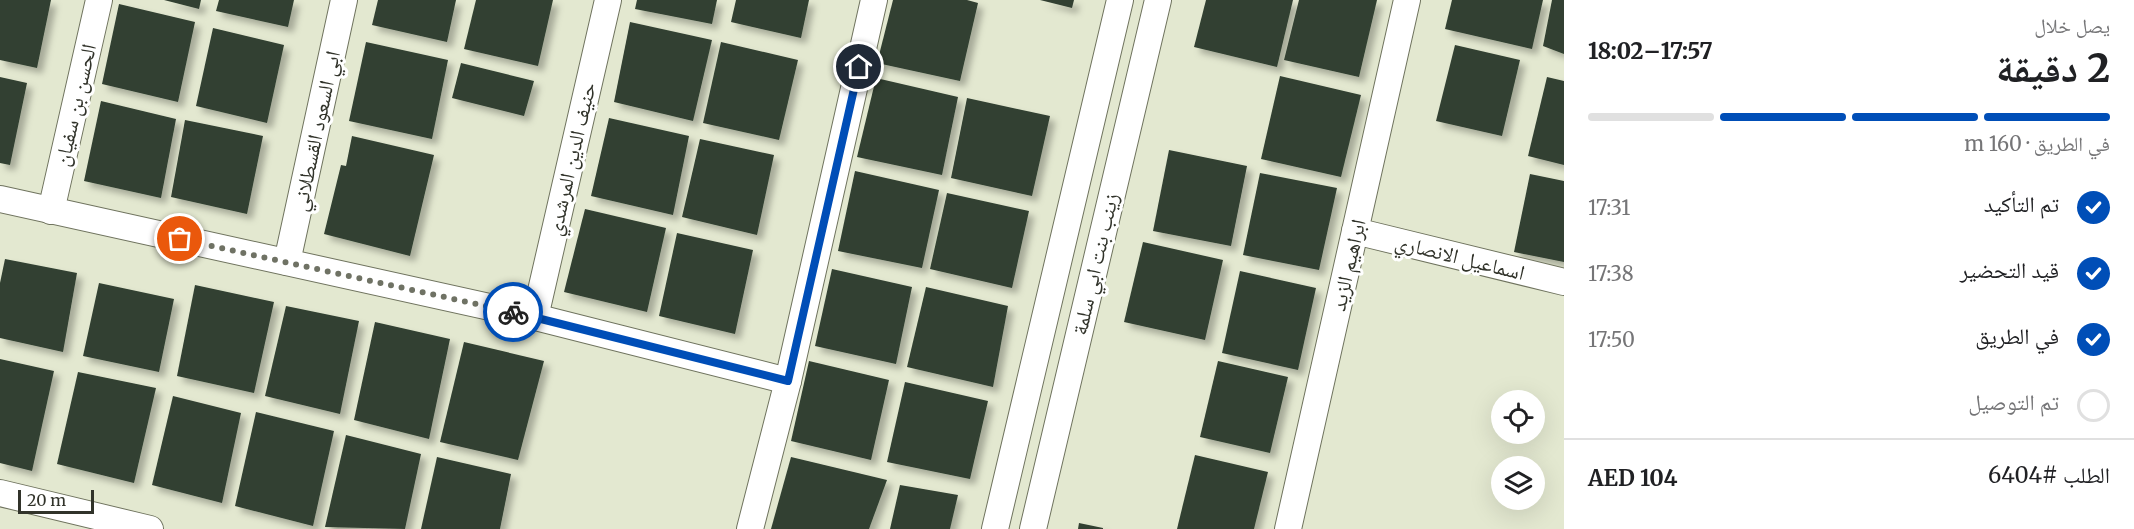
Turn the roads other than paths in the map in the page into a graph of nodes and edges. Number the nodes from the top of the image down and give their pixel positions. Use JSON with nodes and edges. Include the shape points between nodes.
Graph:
{"nodes":[{"id":1,"x":99,"y":0,"type":"edge"},
{"id":2,"x":344,"y":0,"type":"edge"},
{"id":3,"x":608,"y":0,"type":"edge"},
{"id":4,"x":874,"y":0,"type":"edge"},
{"id":5,"x":1120,"y":0,"type":"edge"},
{"id":6,"x":1158,"y":0,"type":"edge"},
{"id":7,"x":1407,"y":0,"type":"edge"},
{"id":8,"x":0,"y":199,"type":"edge"},
{"id":9,"x":51,"y":211,"type":"junction"},
{"id":10,"x":1355,"y":231,"type":"junction"},
{"id":11,"x":287,"y":262,"type":"junction"},
{"id":12,"x":1564,"y":282,"type":"edge"},
{"id":13,"x":535,"y":317,"type":"junction"},
{"id":14,"x":788,"y":381,"type":"junction"},
{"id":15,"x":0,"y":493,"type":"edge"},
{"id":16,"x":150,"y":529,"type":"edge"},
{"id":17,"x":750,"y":529,"type":"edge"},
{"id":18,"x":995,"y":529,"type":"edge"},
{"id":19,"x":1033,"y":529,"type":"edge"},
{"id":20,"x":1288,"y":529,"type":"edge"}],
"edges":[{"from":1,"to":9,"type":"street","name":"الحسن بن سفيان"},
{"from":2,"to":11,"type":"street","name":"ابي السعود القسطلاني"},
{"from":3,"to":13,"type":"street","name":"حنيف الدين المرشدي"},
{"from":4,"to":14,"type":"street"},
{"from":5,"to":18,"type":"street","name":"زينب بنت ابي سلمة"},
{"from":6,"to":19,"type":"street","name":"زينب بنت ابي سلمة"},
{"from":7,"to":10,"type":"street","name":"ابراهيم الزيد"},
{"from":8,"to":9,"type":"street"},
{"from":9,"to":11,"type":"street"},
{"from":10,"to":12,"type":"street","name":"اسماعيل الانصاري"},
{"from":10,"to":20,"type":"street","name":"ابراهيم الزيد"},
{"from":11,"to":13,"type":"street"},
{"from":13,"to":14,"type":"street"},
{"from":14,"to":17,"type":"street"},
{"from":15,"to":16,"type":"street"}]}
